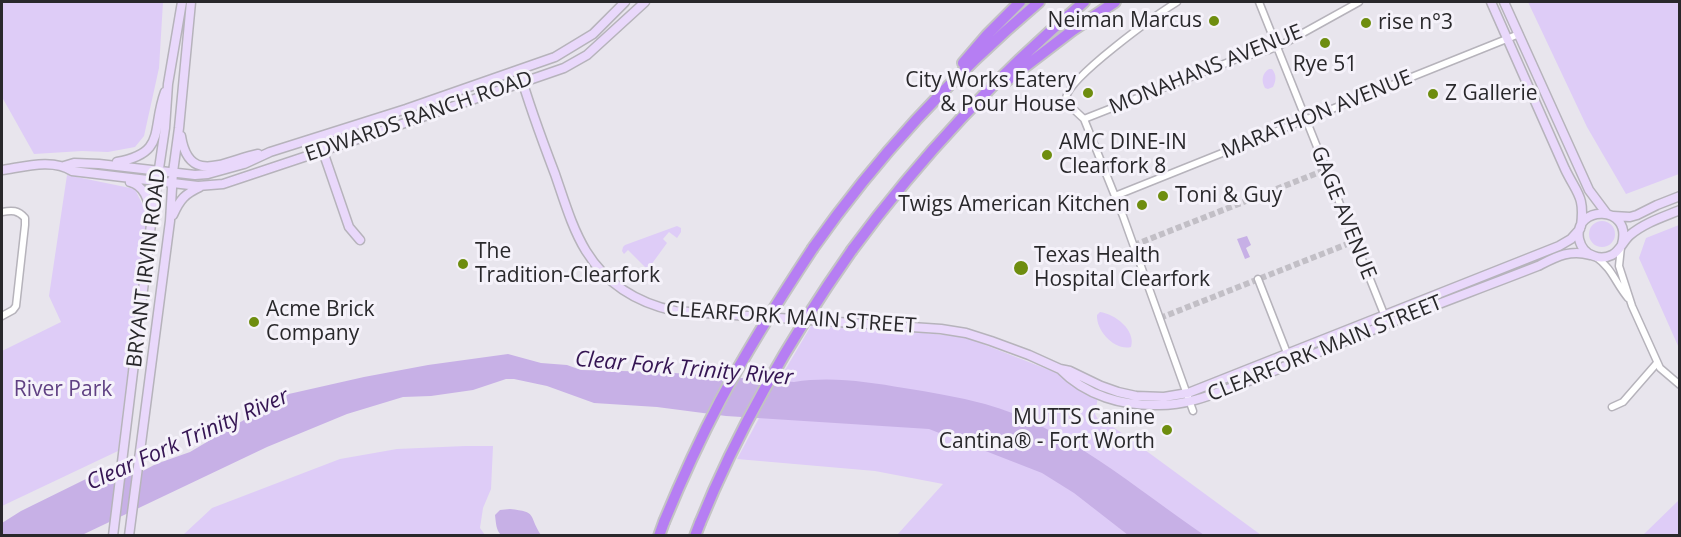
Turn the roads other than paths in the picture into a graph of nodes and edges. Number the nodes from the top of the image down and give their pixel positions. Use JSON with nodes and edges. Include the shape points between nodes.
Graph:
{"nodes":[{"id":1,"x":182,"y":2,"type":"edge"},
{"id":2,"x":191,"y":2,"type":"edge"},
{"id":3,"x":625,"y":2,"type":"edge"},
{"id":4,"x":645,"y":2,"type":"edge"},
{"id":5,"x":1020,"y":2,"type":"edge"},
{"id":6,"x":1039,"y":2,"type":"edge"},
{"id":7,"x":1084,"y":2,"type":"edge"},
{"id":8,"x":1115,"y":2,"type":"edge"},
{"id":9,"x":1177,"y":2,"type":"edge"},
{"id":10,"x":1259,"y":2,"type":"edge"},
{"id":11,"x":1359,"y":2,"type":"edge"},
{"id":12,"x":1491,"y":2,"type":"edge"},
{"id":13,"x":1504,"y":2,"type":"edge"},
{"id":14,"x":613,"y":14,"type":"junction"},
{"id":15,"x":622,"y":23,"type":"junction"},
{"id":16,"x":1519,"y":34,"type":"junction"},
{"id":17,"x":1508,"y":38,"type":"junction"},
{"id":18,"x":1277,"y":46,"type":"junction"},
{"id":19,"x":519,"y":70,"type":"junction"},
{"id":20,"x":522,"y":81,"type":"junction"},
{"id":21,"x":168,"y":84,"type":"junction"},
{"id":22,"x":414,"y":106,"type":"junction"},
{"id":23,"x":967,"y":112,"type":"junction"},
{"id":24,"x":1084,"y":119,"type":"junction"},
{"id":25,"x":1305,"y":120,"type":"junction"},
{"id":26,"x":179,"y":128,"type":"junction"},
{"id":27,"x":384,"y":130,"type":"junction"},
{"id":28,"x":901,"y":136,"type":"junction"},
{"id":29,"x":318,"y":137,"type":"junction"},
{"id":30,"x":322,"y":151,"type":"junction"},
{"id":31,"x":270,"y":152,"type":"junction"},
{"id":32,"x":99,"y":164,"type":"junction"},
{"id":33,"x":64,"y":166,"type":"junction"},
{"id":34,"x":2,"y":170,"type":"edge"},
{"id":35,"x":159,"y":170,"type":"junction"},
{"id":36,"x":172,"y":172,"type":"junction"},
{"id":37,"x":100,"y":174,"type":"junction"},
{"id":38,"x":158,"y":182,"type":"junction"},
{"id":39,"x":171,"y":184,"type":"junction"},
{"id":40,"x":202,"y":186,"type":"junction"},
{"id":41,"x":1115,"y":196,"type":"junction"},
{"id":42,"x":1680,"y":196,"type":"edge"},
{"id":43,"x":1680,"y":210,"type":"edge"},
{"id":44,"x":2,"y":212,"type":"edge"},
{"id":45,"x":1610,"y":215,"type":"junction"},
{"id":46,"x":152,"y":216,"type":"junction"},
{"id":47,"x":170,"y":221,"type":"junction"},
{"id":48,"x":1581,"y":227,"type":"junction"},
{"id":49,"x":360,"y":240,"type":"dead end"},
{"id":50,"x":1621,"y":245,"type":"junction"},
{"id":51,"x":1592,"y":256,"type":"junction"},
{"id":52,"x":1258,"y":279,"type":"dead end"},
{"id":53,"x":1630,"y":301,"type":"junction"},
{"id":54,"x":2,"y":316,"type":"edge"},
{"id":55,"x":1386,"y":320,"type":"junction"},
{"id":56,"x":1287,"y":353,"type":"junction"},
{"id":57,"x":1657,"y":363,"type":"junction"},
{"id":58,"x":1680,"y":385,"type":"edge"},
{"id":59,"x":1190,"y":402,"type":"junction"},
{"id":60,"x":1612,"y":407,"type":"dead end"},
{"id":61,"x":112,"y":536,"type":"edge"},
{"id":62,"x":129,"y":536,"type":"edge"},
{"id":63,"x":659,"y":536,"type":"edge"},
{"id":64,"x":695,"y":536,"type":"edge"}],
"edges":[{"from":1,"to":21,"type":"street","name":"BRYANT IRVIN ROAD"},
{"from":2,"to":26,"type":"street","name":"BRYANT IRVIN ROAD"},
{"from":3,"to":14,"type":"street","name":"EDWARDS RANCH ROAD"},
{"from":4,"to":15,"type":"street","name":"EDWARDS RANCH ROAD"},
{"from":5,"to":28,"type":"highway"},
{"from":6,"to":28,"type":"highway","via":[[984,51]]},
{"from":7,"to":23,"type":"highway"},
{"from":8,"to":23,"type":"highway"},
{"from":9,"to":24,"type":"street","via":[[1125,39],[1068,91],[1066,100]]},
{"from":10,"to":18,"type":"street","name":"GAGE AVENUE"},
{"from":11,"to":18,"type":"street","name":"MONAHANS AVENUE"},
{"from":12,"to":17,"type":"street"},
{"from":13,"to":16,"type":"street"},
{"from":14,"to":15,"type":"street"},
{"from":14,"to":19,"type":"street","name":"EDWARDS RANCH ROAD","via":[[593,34],[555,57]]},
{"from":15,"to":20,"type":"street","name":"EDWARDS RANCH ROAD","via":[[587,55],[564,68]]},
{"from":16,"to":17,"type":"street","name":"MARATHON AVENUE"},
{"from":16,"to":45,"type":"street","via":[[1589,190]]},
{"from":17,"to":25,"type":"street","name":"MARATHON AVENUE"},
{"from":17,"to":48,"type":"street","via":[[1580,196]]},
{"from":18,"to":24,"type":"street","name":"MONAHANS AVENUE"},
{"from":18,"to":25,"type":"street","name":"GAGE AVENUE"},
{"from":19,"to":20,"type":"street","name":"CLEARFORK MAIN STREET"},
{"from":19,"to":22,"type":"street","name":"EDWARDS RANCH ROAD"},
{"from":20,"to":27,"type":"street","name":"EDWARDS RANCH ROAD"},
{"from":20,"to":59,"type":"street","name":"CLEARFORK MAIN STREET","via":[[586,252],[621,290],[638,299],[675,311],[966,333],[1060,369],[1091,392],[1118,402]]},
{"from":21,"to":32,"type":"street","via":[[150,148],[131,159]]},
{"from":21,"to":35,"type":"street","name":"BRYANT IRVIN ROAD"},
{"from":22,"to":27,"type":"street","via":[[409,114]]},
{"from":22,"to":29,"type":"street","name":"EDWARDS RANCH ROAD"},
{"from":23,"to":64,"type":"highway","bridge":true,"via":[[909,176],[808,314],[738,436]]},
{"from":24,"to":41,"type":"street"},
{"from":25,"to":41,"type":"street","name":"MARATHON AVENUE"},
{"from":25,"to":55,"type":"street","name":"GAGE AVENUE"},
{"from":26,"to":31,"type":"street","via":[[182,148],[198,165],[213,167]]},
{"from":26,"to":36,"type":"street","name":"BRYANT IRVIN ROAD"},
{"from":27,"to":30,"type":"street","name":"EDWARDS RANCH ROAD"},
{"from":28,"to":63,"type":"highway","bridge":true,"via":[[813,248],[757,336],[689,464]]},
{"from":29,"to":30,"type":"street"},
{"from":29,"to":31,"type":"street","name":"EDWARDS RANCH ROAD"},
{"from":30,"to":40,"type":"street","name":"EDWARDS RANCH ROAD","via":[[223,184]]},
{"from":30,"to":49,"type":"street","via":[[349,227]]},
{"from":31,"to":36,"type":"street","name":"EDWARDS RANCH ROAD","via":[[208,174]]},
{"from":32,"to":33,"type":"street"},
{"from":32,"to":35,"type":"street","name":"EDWARDS RANCH ROAD"},
{"from":33,"to":34,"type":"street"},
{"from":33,"to":37,"type":"street","via":[[72,171]]},
{"from":35,"to":36,"type":"street","name":"EDWARDS RANCH ROAD"},
{"from":35,"to":38,"type":"street","name":"BRYANT IRVIN ROAD"},
{"from":36,"to":39,"type":"street","name":"BRYANT IRVIN ROAD"},
{"from":37,"to":38,"type":"street","name":"EDWARDS RANCH ROAD"},
{"from":37,"to":46,"type":"street","via":[[135,183],[147,196]]},
{"from":38,"to":39,"type":"street","name":"EDWARDS RANCH ROAD"},
{"from":38,"to":46,"type":"street","name":"BRYANT IRVIN ROAD"},
{"from":39,"to":40,"type":"street","name":"EDWARDS RANCH ROAD"},
{"from":39,"to":47,"type":"street","name":"BRYANT IRVIN ROAD"},
{"from":40,"to":47,"type":"street","via":[[187,193]]},
{"from":41,"to":59,"type":"street"},
{"from":42,"to":45,"type":"street","via":[[1630,217]]},
{"from":43,"to":50,"type":"street","via":[[1642,226]]},
{"from":44,"to":54,"type":"street","via":[[20,212],[25,218],[16,306]]},
{"from":45,"to":48,"type":"street","via":[[1595,214]]},
{"from":45,"to":50,"type":"street","via":[[1623,229]]},
{"from":46,"to":61,"type":"street","name":"BRYANT IRVIN ROAD"},
{"from":47,"to":62,"type":"street","name":"BRYANT IRVIN ROAD"},
{"from":48,"to":51,"type":"street","via":[[1581,244]]},
{"from":48,"to":55,"type":"street","name":"CLEARFORK MAIN STREET","via":[[1559,246]]},
{"from":50,"to":51,"type":"street","via":[[1612,255]]},
{"from":50,"to":53,"type":"street","via":[[1619,266]]},
{"from":51,"to":53,"type":"street","via":[[1606,265]]},
{"from":51,"to":55,"type":"street","name":"CLEARFORK MAIN STREET","via":[[1564,254]]},
{"from":52,"to":56,"type":"street"},
{"from":53,"to":57,"type":"street"},
{"from":55,"to":56,"type":"street","name":"CLEARFORK MAIN STREET"},
{"from":55,"to":59,"type":"street","name":"CLEARFORK MAIN STREET","via":[[1252,380]]},
{"from":56,"to":59,"type":"street","name":"CLEARFORK MAIN STREET"},
{"from":57,"to":58,"type":"street"},
{"from":57,"to":60,"type":"street","via":[[1623,402]]}]}
